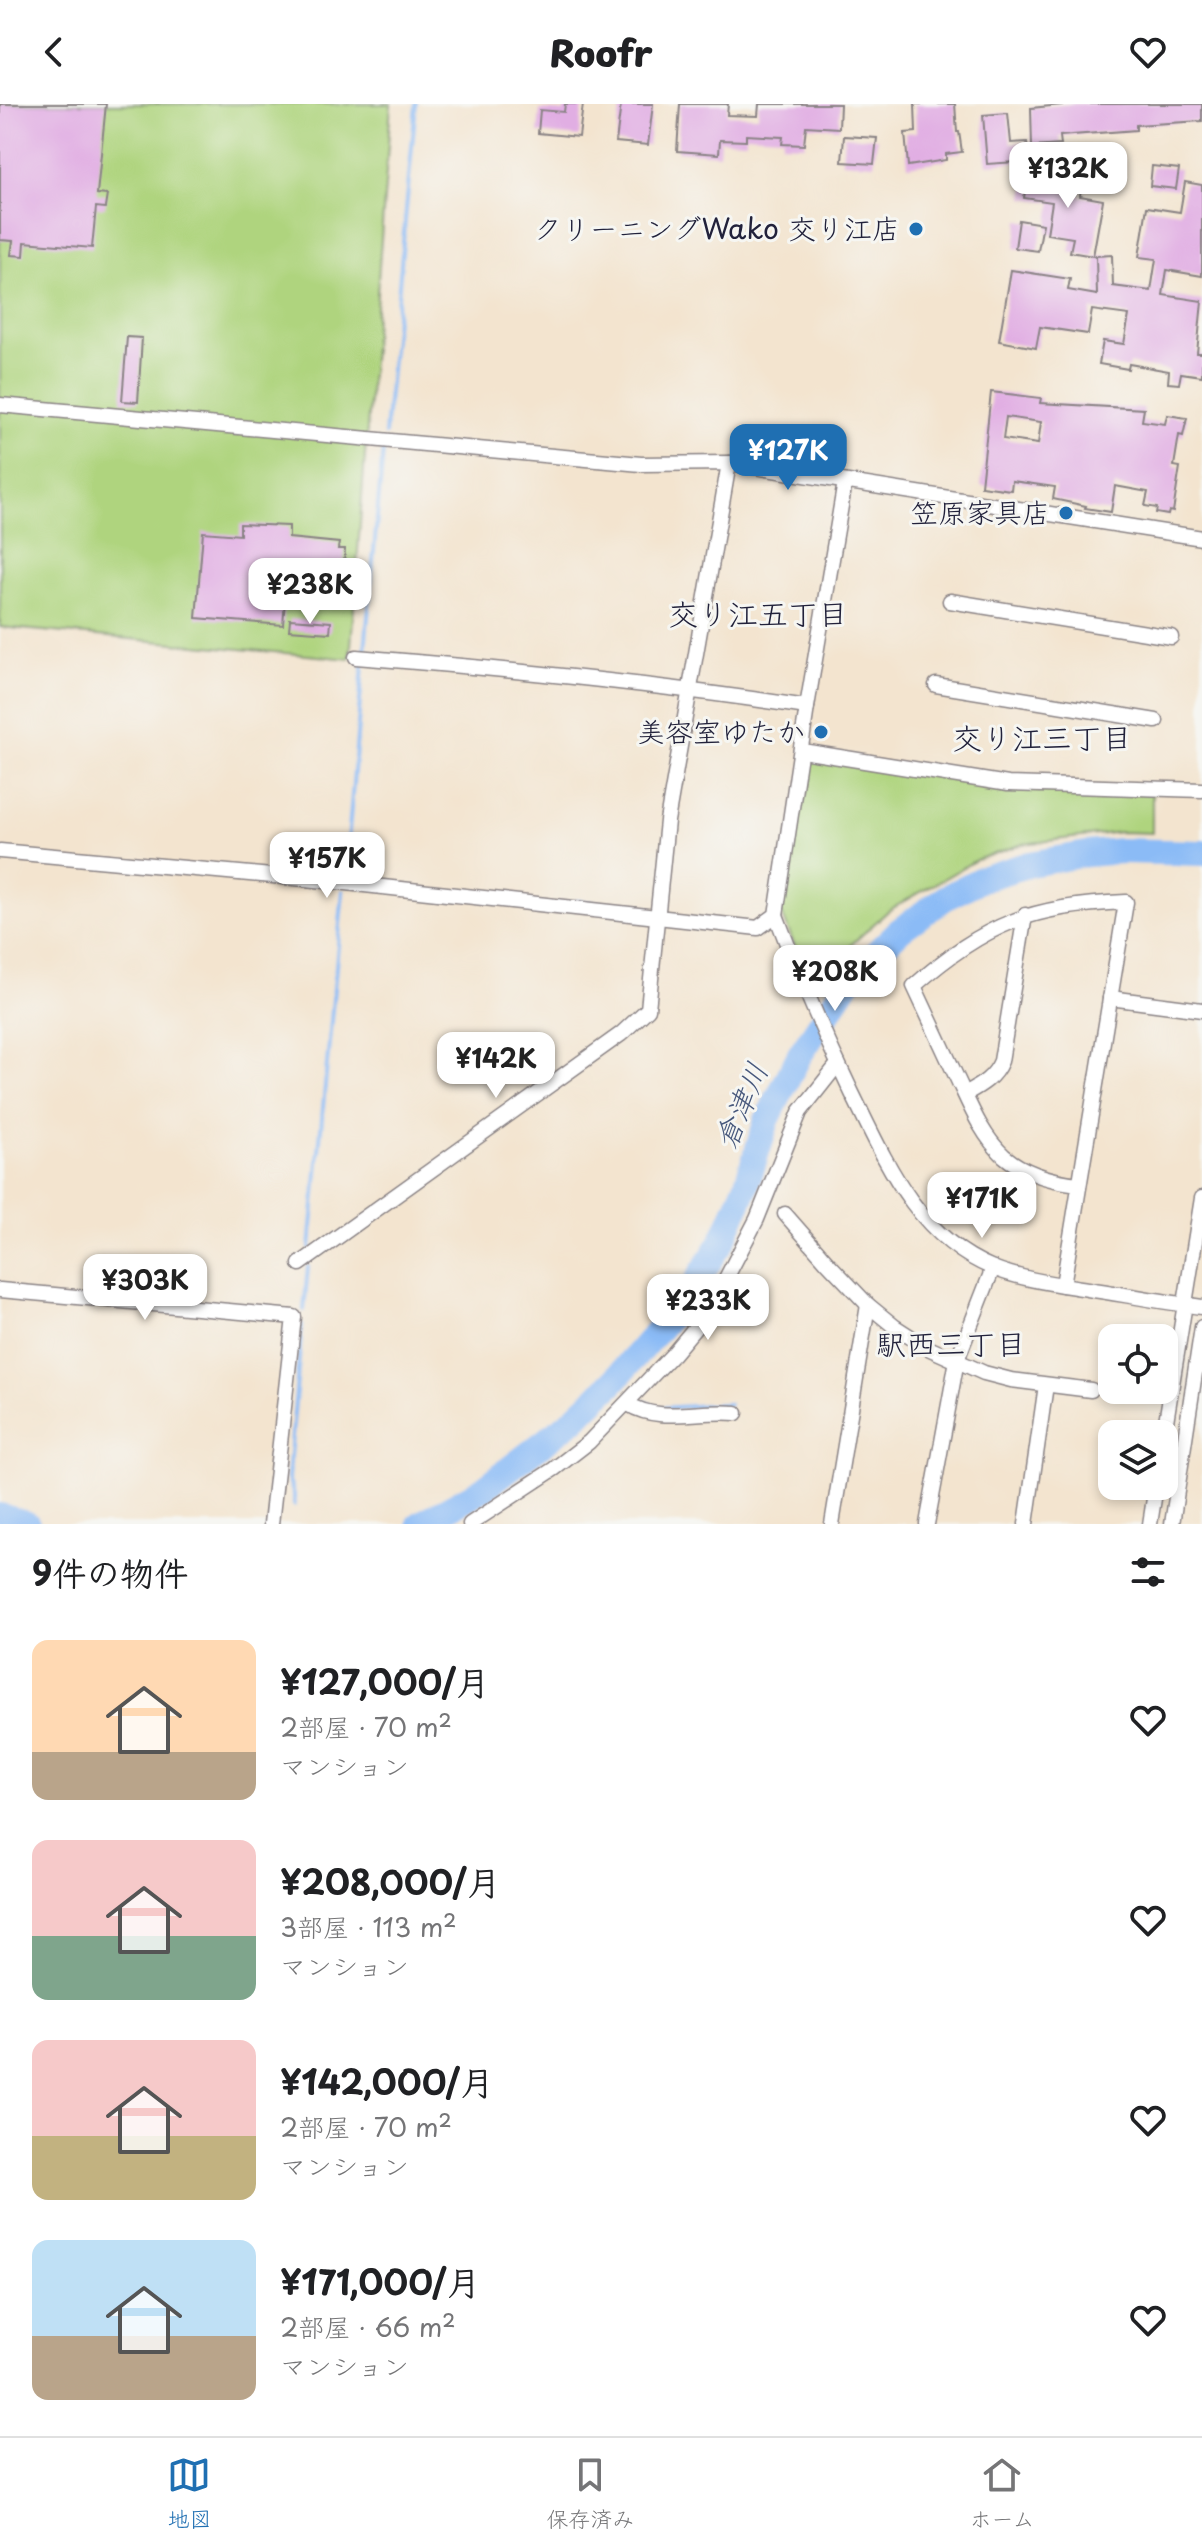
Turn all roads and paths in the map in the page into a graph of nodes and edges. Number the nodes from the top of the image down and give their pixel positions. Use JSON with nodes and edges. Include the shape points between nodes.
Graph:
{"nodes":[{"id":1,"x":0,"y":405,"type":"edge"},
{"id":2,"x":729,"y":463,"type":"junction"},
{"id":3,"x":845,"y":482,"type":"junction"},
{"id":4,"x":1202,"y":538,"type":"edge"},
{"id":5,"x":950,"y":601,"type":"dead end"},
{"id":6,"x":1171,"y":637,"type":"dead end"},
{"id":7,"x":356,"y":657,"type":"dead end"},
{"id":8,"x":936,"y":685,"type":"dead end"},
{"id":9,"x":689,"y":689,"type":"junction"},
{"id":10,"x":807,"y":707,"type":"junction"},
{"id":11,"x":1156,"y":721,"type":"dead end"},
{"id":12,"x":802,"y":751,"type":"junction"},
{"id":13,"x":1202,"y":790,"type":"edge"},
{"id":14,"x":0,"y":851,"type":"edge"},
{"id":15,"x":657,"y":915,"type":"junction"},
{"id":16,"x":776,"y":915,"type":"junction"},
{"id":17,"x":1025,"y":915,"type":"junction"},
{"id":18,"x":1110,"y":998,"type":"junction"},
{"id":19,"x":1202,"y":1010,"type":"edge"},
{"id":20,"x":836,"y":1059,"type":"junction"},
{"id":21,"x":965,"y":1094,"type":"junction"},
{"id":22,"x":1079,"y":1184,"type":"junction"},
{"id":23,"x":1202,"y":1198,"type":"edge"},
{"id":24,"x":785,"y":1214,"type":"dead end"},
{"id":25,"x":300,"y":1264,"type":"dead end"},
{"id":26,"x":993,"y":1268,"type":"junction"},
{"id":27,"x":1063,"y":1285,"type":"junction"},
{"id":28,"x":0,"y":1290,"type":"edge"},
{"id":29,"x":1185,"y":1304,"type":"junction"},
{"id":30,"x":868,"y":1305,"type":"junction"},
{"id":31,"x":1202,"y":1307,"type":"edge"},
{"id":32,"x":1202,"y":1327,"type":"edge"},
{"id":33,"x":957,"y":1360,"type":"junction"},
{"id":34,"x":1046,"y":1385,"type":"junction"},
{"id":35,"x":1091,"y":1390,"type":"dead end"},
{"id":36,"x":628,"y":1404,"type":"junction"},
{"id":37,"x":736,"y":1413,"type":"dead end"},
{"id":38,"x":1166,"y":1420,"type":"edge"},
{"id":39,"x":1154,"y":1500,"type":"edge"},
{"id":40,"x":271,"y":1524,"type":"edge"},
{"id":41,"x":470,"y":1524,"type":"edge"},
{"id":42,"x":832,"y":1524,"type":"edge"},
{"id":43,"x":927,"y":1524,"type":"edge"},
{"id":44,"x":1026,"y":1524,"type":"edge"},
{"id":45,"x":1150,"y":1524,"type":"edge"},
{"id":46,"x":1172,"y":1524,"type":"edge"}],
"edges":[{"from":1,"to":2,"type":"street","via":[[641,464]]},
{"from":2,"to":3,"type":"street"},
{"from":2,"to":9,"type":"street"},
{"from":3,"to":4,"type":"street"},
{"from":3,"to":10,"type":"street"},
{"from":5,"to":6,"type":"street"},
{"from":7,"to":9,"type":"street"},
{"from":8,"to":11,"type":"street"},
{"from":9,"to":10,"type":"street"},
{"from":9,"to":15,"type":"street"},
{"from":10,"to":12,"type":"street"},
{"from":12,"to":13,"type":"street","via":[[1008,784]]},
{"from":12,"to":16,"type":"street"},
{"from":14,"to":15,"type":"street"},
{"from":15,"to":16,"type":"street","via":[[758,928]]},
{"from":15,"to":25,"type":"street","via":[[648,1009],[621,1034]]},
{"from":16,"to":20,"type":"street"},
{"from":17,"to":18,"type":"street","via":[[1126,902]]},
{"from":17,"to":21,"type":"street","via":[[1001,1061],[997,1072]]},
{"from":17,"to":21,"type":"street","via":[[958,949],[914,986]]},
{"from":18,"to":19,"type":"street"},
{"from":18,"to":22,"type":"street"},
{"from":20,"to":26,"type":"street","via":[[903,1192],[945,1238]]},
{"from":20,"to":36,"type":"street","via":[[800,1112],[757,1219],[709,1311]]},
{"from":21,"to":22,"type":"street","via":[[984,1131],[1007,1158],[1038,1175]]},
{"from":22,"to":27,"type":"street"},
{"from":23,"to":29,"type":"street"},
{"from":24,"to":30,"type":"street"},
{"from":26,"to":27,"type":"street"},
{"from":26,"to":33,"type":"street"},
{"from":27,"to":29,"type":"street"},
{"from":28,"to":40,"type":"street","via":[[294,1317]]},
{"from":29,"to":31,"type":"street"},
{"from":29,"to":38,"type":"street"},
{"from":30,"to":33,"type":"street","via":[[916,1341]]},
{"from":30,"to":42,"type":"street"},
{"from":32,"to":46,"type":"street"},
{"from":33,"to":34,"type":"street","via":[[984,1373]]},
{"from":33,"to":43,"type":"street"},
{"from":34,"to":35,"type":"street"},
{"from":34,"to":44,"type":"street"},
{"from":36,"to":37,"type":"street","via":[[654,1414]]},
{"from":36,"to":41,"type":"street","via":[[554,1469]]},
{"from":39,"to":45,"type":"street"}]}
